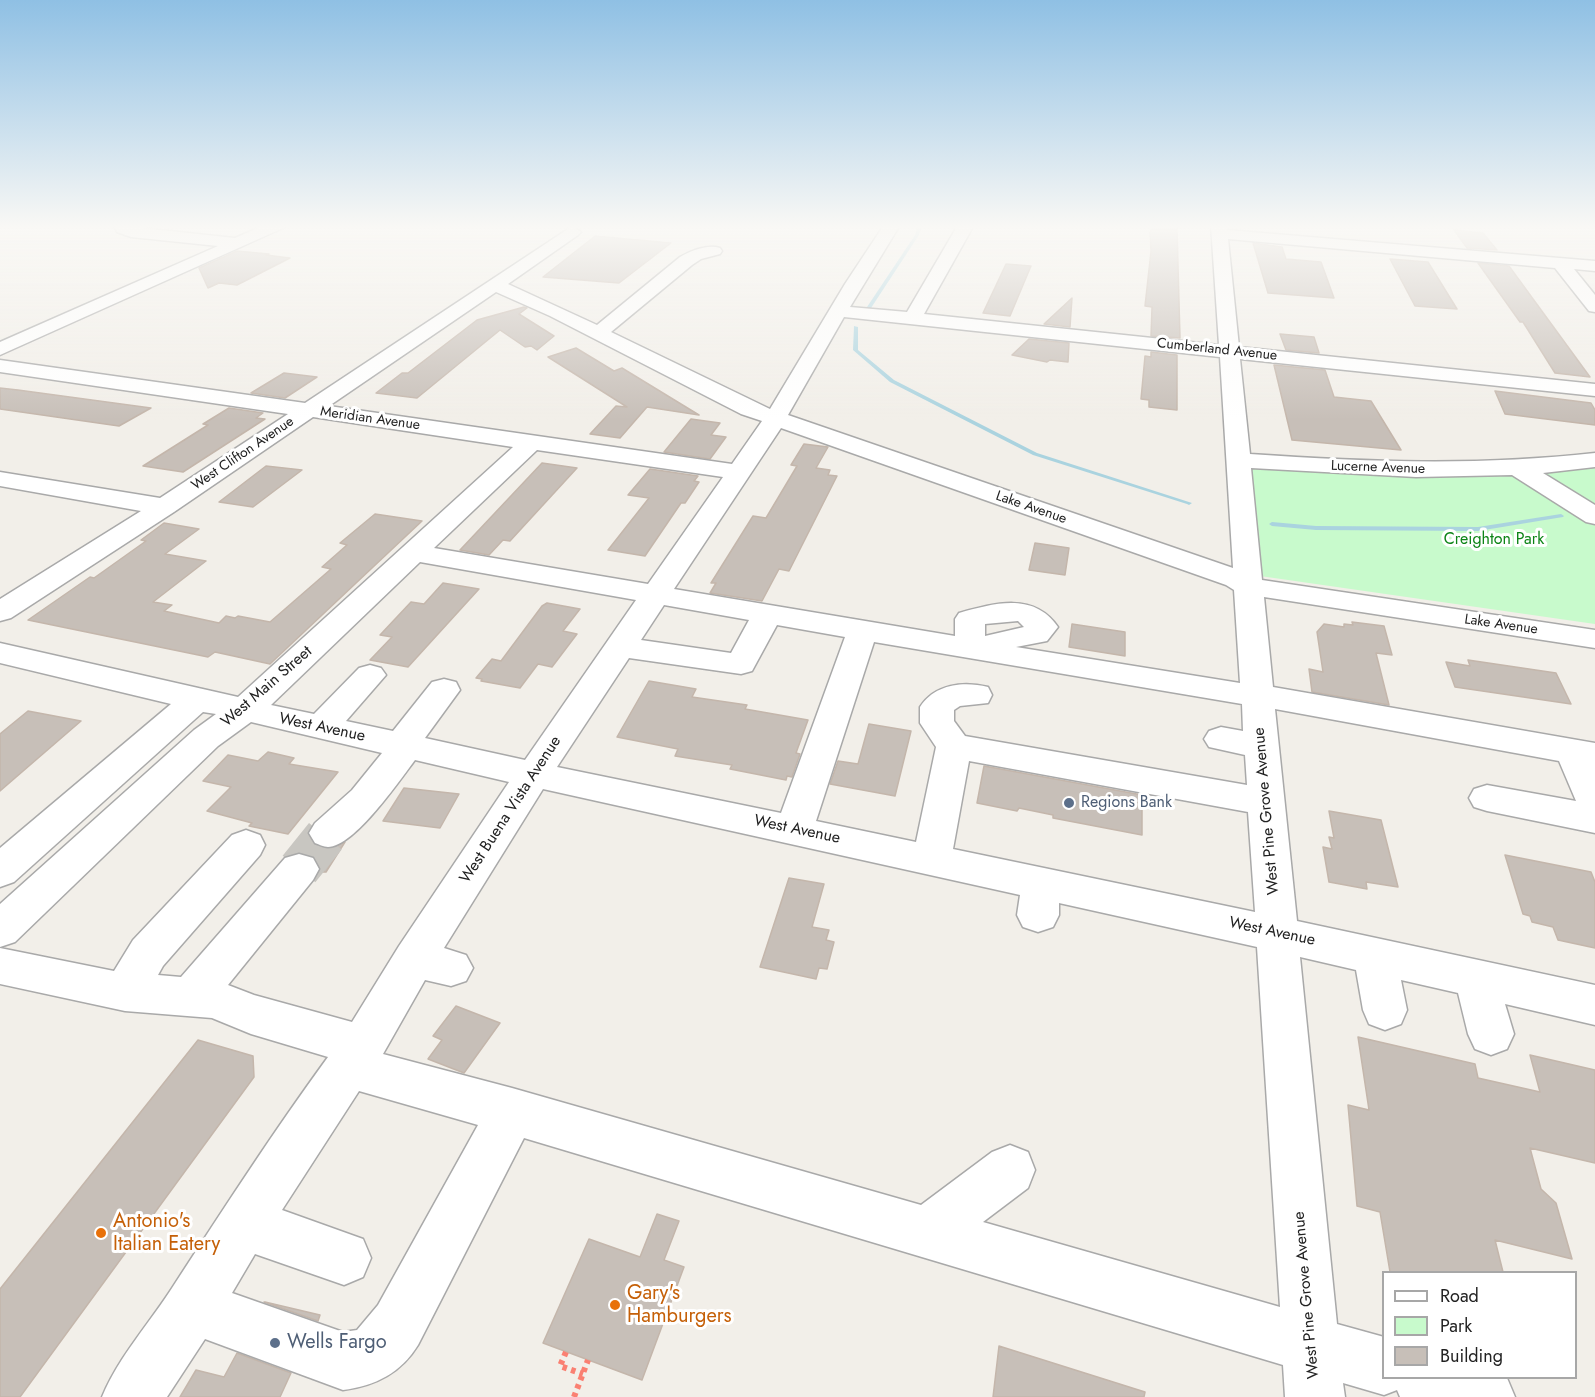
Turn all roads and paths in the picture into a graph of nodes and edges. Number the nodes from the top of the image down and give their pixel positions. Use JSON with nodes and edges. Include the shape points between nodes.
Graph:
{"nodes":[{"id":1,"x":133,"y":290,"type":"edge"},
{"id":2,"x":488,"y":290,"type":"edge"},
{"id":3,"x":507,"y":290,"type":"edge"},
{"id":4,"x":650,"y":290,"type":"edge"},
{"id":5,"x":853,"y":290,"type":"edge"},
{"id":6,"x":929,"y":290,"type":"edge"},
{"id":7,"x":1224,"y":290,"type":"edge"},
{"id":8,"x":1582,"y":290,"type":"edge"},
{"id":9,"x":1595,"y":307,"type":"edge"},
{"id":10,"x":840,"y":311,"type":"junction"},
{"id":11,"x":913,"y":318,"type":"junction"},
{"id":12,"x":598,"y":333,"type":"junction"},
{"id":13,"x":0,"y":350,"type":"edge"},
{"id":14,"x":1229,"y":351,"type":"junction"},
{"id":15,"x":0,"y":366,"type":"edge"},
{"id":16,"x":1595,"y":390,"type":"edge"},
{"id":17,"x":309,"y":410,"type":"junction"},
{"id":18,"x":776,"y":419,"type":"junction"},
{"id":19,"x":532,"y":442,"type":"junction"},
{"id":20,"x":1238,"y":460,"type":"junction"},
{"id":21,"x":1595,"y":460,"type":"edge"},
{"id":22,"x":1517,"y":468,"type":"junction"},
{"id":23,"x":740,"y":472,"type":"junction"},
{"id":24,"x":0,"y":479,"type":"edge"},
{"id":25,"x":165,"y":507,"type":"junction"},
{"id":26,"x":1595,"y":516,"type":"edge"},
{"id":27,"x":413,"y":553,"type":"junction"},
{"id":28,"x":1248,"y":586,"type":"junction"},
{"id":29,"x":654,"y":596,"type":"junction"},
{"id":30,"x":0,"y":612,"type":"edge"},
{"id":31,"x":767,"y":614,"type":"junction"},
{"id":32,"x":863,"y":630,"type":"junction"},
{"id":33,"x":1595,"y":639,"type":"edge"},
{"id":34,"x":620,"y":647,"type":"junction"},
{"id":35,"x":0,"y":654,"type":"edge"},
{"id":36,"x":370,"y":675,"type":"dead end"},
{"id":37,"x":444,"y":690,"type":"dead end"},
{"id":38,"x":976,"y":695,"type":"dead end"},
{"id":39,"x":1256,"y":695,"type":"junction"},
{"id":40,"x":196,"y":700,"type":"junction"},
{"id":41,"x":244,"y":711,"type":"junction"},
{"id":42,"x":321,"y":728,"type":"junction"},
{"id":43,"x":1221,"y":739,"type":"dead end"},
{"id":44,"x":404,"y":746,"type":"junction"},
{"id":45,"x":954,"y":746,"type":"junction"},
{"id":46,"x":1262,"y":746,"type":"junction"},
{"id":47,"x":1584,"y":753,"type":"edge"},
{"id":48,"x":536,"y":773,"type":"junction"},
{"id":49,"x":1487,"y":798,"type":"dead end"},
{"id":50,"x":1266,"y":802,"type":"junction"},
{"id":51,"x":1595,"y":802,"type":"edge"},
{"id":52,"x":1595,"y":819,"type":"edge"},
{"id":53,"x":794,"y":829,"type":"junction"},
{"id":54,"x":328,"y":833,"type":"tunnel mouth"},
{"id":55,"x":246,"y":845,"type":"dead end"},
{"id":56,"x":932,"y":859,"type":"junction"},
{"id":57,"x":299,"y":869,"type":"tunnel mouth"},
{"id":58,"x":0,"y":871,"type":"edge"},
{"id":59,"x":0,"y":930,"type":"edge"},
{"id":60,"x":1277,"y":933,"type":"junction"},
{"id":61,"x":1375,"y":955,"type":"junction"},
{"id":62,"x":0,"y":966,"type":"edge"},
{"id":63,"x":1476,"y":978,"type":"junction"},
{"id":64,"x":125,"y":992,"type":"junction"},
{"id":65,"x":192,"y":996,"type":"junction"},
{"id":66,"x":1595,"y":1005,"type":"edge"},
{"id":67,"x":1385,"y":1010,"type":"dead end"},
{"id":68,"x":1491,"y":1034,"type":"dead end"},
{"id":69,"x":356,"y":1057,"type":"junction"},
{"id":70,"x":512,"y":1112,"type":"junction"},
{"id":71,"x":1010,"y":1170,"type":"dead end"},
{"id":72,"x":243,"y":1224,"type":"junction"},
{"id":73,"x":928,"y":1232,"type":"junction"},
{"id":74,"x":344,"y":1258,"type":"dead end"},
{"id":75,"x":193,"y":1307,"type":"junction"},
{"id":76,"x":1311,"y":1344,"type":"junction"},
{"id":77,"x":566,"y":1352,"type":"dead end"},
{"id":78,"x":588,"y":1360,"type":"dead end"},
{"id":79,"x":1382,"y":1366,"type":"edge"},
{"id":80,"x":583,"y":1374,"type":"junction"},
{"id":81,"x":1426,"y":1379,"type":"edge"},
{"id":82,"x":132,"y":1397,"type":"edge"},
{"id":83,"x":574,"y":1397,"type":"edge"},
{"id":84,"x":1315,"y":1397,"type":"edge"},
{"id":85,"x":1485,"y":1397,"type":"edge"}],
"edges":[{"from":1,"to":13,"type":"street"},
{"from":2,"to":17,"type":"street","name":"West Clifton Avenue"},
{"from":3,"to":12,"type":"street","name":"Lake Avenue"},
{"from":4,"to":12,"type":"street"},
{"from":5,"to":10,"type":"street","name":"West Buena Vista Avenue"},
{"from":6,"to":11,"type":"street"},
{"from":7,"to":14,"type":"street","name":"West Pine Grove Avenue"},
{"from":8,"to":9,"type":"street"},
{"from":10,"to":11,"type":"street","name":"Cumberland Avenue"},
{"from":10,"to":18,"type":"street","name":"West Buena Vista Avenue"},
{"from":11,"to":14,"type":"street","name":"Cumberland Avenue"},
{"from":12,"to":18,"type":"street","name":"Lake Avenue"},
{"from":14,"to":16,"type":"street","name":"Cumberland Avenue"},
{"from":14,"to":20,"type":"street","name":"West Pine Grove Avenue"},
{"from":15,"to":17,"type":"street","name":"Meridian Avenue"},
{"from":17,"to":19,"type":"street","name":"Meridian Avenue"},
{"from":17,"to":25,"type":"street","name":"West Clifton Avenue"},
{"from":18,"to":23,"type":"street","name":"West Buena Vista Avenue"},
{"from":18,"to":28,"type":"street","name":"Lake Avenue"},
{"from":19,"to":23,"type":"street","name":"Meridian Avenue"},
{"from":19,"to":27,"type":"street","name":"West Main Street"},
{"from":20,"to":22,"type":"street","name":"Lucerne Avenue","via":[[1394,469]]},
{"from":20,"to":28,"type":"street","name":"West Pine Grove Avenue"},
{"from":21,"to":22,"type":"street","name":"Lucerne Avenue"},
{"from":22,"to":26,"type":"street"},
{"from":23,"to":29,"type":"street","name":"West Buena Vista Avenue"},
{"from":24,"to":25,"type":"street"},
{"from":25,"to":30,"type":"street","name":"West Clifton Avenue"},
{"from":27,"to":29,"type":"street"},
{"from":27,"to":41,"type":"street","name":"West Main Street"},
{"from":28,"to":33,"type":"street","name":"Lake Avenue"},
{"from":28,"to":39,"type":"street","name":"West Pine Grove Avenue"},
{"from":29,"to":31,"type":"street"},
{"from":29,"to":34,"type":"street","name":"West Buena Vista Avenue"},
{"from":31,"to":32,"type":"street"},
{"from":31,"to":34,"type":"street","via":[[741,664]]},
{"from":32,"to":39,"type":"street"},
{"from":32,"to":53,"type":"street"},
{"from":34,"to":48,"type":"street","name":"West Buena Vista Avenue"},
{"from":35,"to":40,"type":"street","name":"West Avenue"},
{"from":36,"to":42,"type":"street"},
{"from":37,"to":44,"type":"street"},
{"from":38,"to":45,"type":"street","via":[[958,694],[945,698],[937,707],[937,723]]},
{"from":39,"to":46,"type":"street","name":"West Pine Grove Avenue"},
{"from":39,"to":47,"type":"street"},
{"from":40,"to":41,"type":"street","name":"West Avenue"},
{"from":40,"to":58,"type":"street"},
{"from":41,"to":42,"type":"street","name":"West Avenue"},
{"from":41,"to":59,"type":"street","name":"West Main Street","via":[[206,738]]},
{"from":42,"to":44,"type":"street","name":"West Avenue"},
{"from":43,"to":46,"type":"street"},
{"from":44,"to":48,"type":"street","name":"West Avenue"},
{"from":44,"to":54,"type":"street","via":[[365,800]]},
{"from":45,"to":50,"type":"street"},
{"from":45,"to":56,"type":"street"},
{"from":46,"to":50,"type":"street","name":"West Pine Grove Avenue"},
{"from":47,"to":51,"type":"street"},
{"from":48,"to":53,"type":"street","name":"West Avenue"},
{"from":48,"to":69,"type":"street","name":"West Buena Vista Avenue","via":[[516,800],[433,964]]},
{"from":49,"to":52,"type":"street"},
{"from":50,"to":60,"type":"street","name":"West Pine Grove Avenue"},
{"from":53,"to":56,"type":"street","name":"West Avenue"},
{"from":55,"to":64,"type":"street","via":[[148,953]]},
{"from":56,"to":60,"type":"street","name":"West Avenue","via":[[1039,899]]},
{"from":57,"to":65,"type":"street"},
{"from":60,"to":61,"type":"street","name":"West Avenue"},
{"from":60,"to":76,"type":"street","name":"West Pine Grove Avenue"},
{"from":61,"to":63,"type":"street","name":"West Avenue"},
{"from":61,"to":67,"type":"street"},
{"from":62,"to":64,"type":"street"},
{"from":63,"to":66,"type":"street","name":"West Avenue"},
{"from":63,"to":68,"type":"street"},
{"from":64,"to":65,"type":"street"},
{"from":65,"to":69,"type":"street","via":[[214,999]]},
{"from":69,"to":70,"type":"street"},
{"from":69,"to":72,"type":"street","name":"West Buena Vista Avenue"},
{"from":70,"to":73,"type":"street"},
{"from":70,"to":75,"type":"street","via":[[386,1345],[364,1359],[343,1361]]},
{"from":71,"to":73,"type":"street"},
{"from":72,"to":74,"type":"street"},
{"from":72,"to":75,"type":"street","name":"West Buena Vista Avenue"},
{"from":73,"to":76,"type":"street"},
{"from":75,"to":82,"type":"street","name":"West Buena Vista Avenue"},
{"from":76,"to":79,"type":"street"},
{"from":76,"to":84,"type":"street","name":"West Pine Grove Avenue"},
{"from":77,"to":80,"type":"path","via":[[560,1366]]},
{"from":78,"to":80,"type":"path"},
{"from":80,"to":83,"type":"path"},
{"from":81,"to":85,"type":"street"}]}
